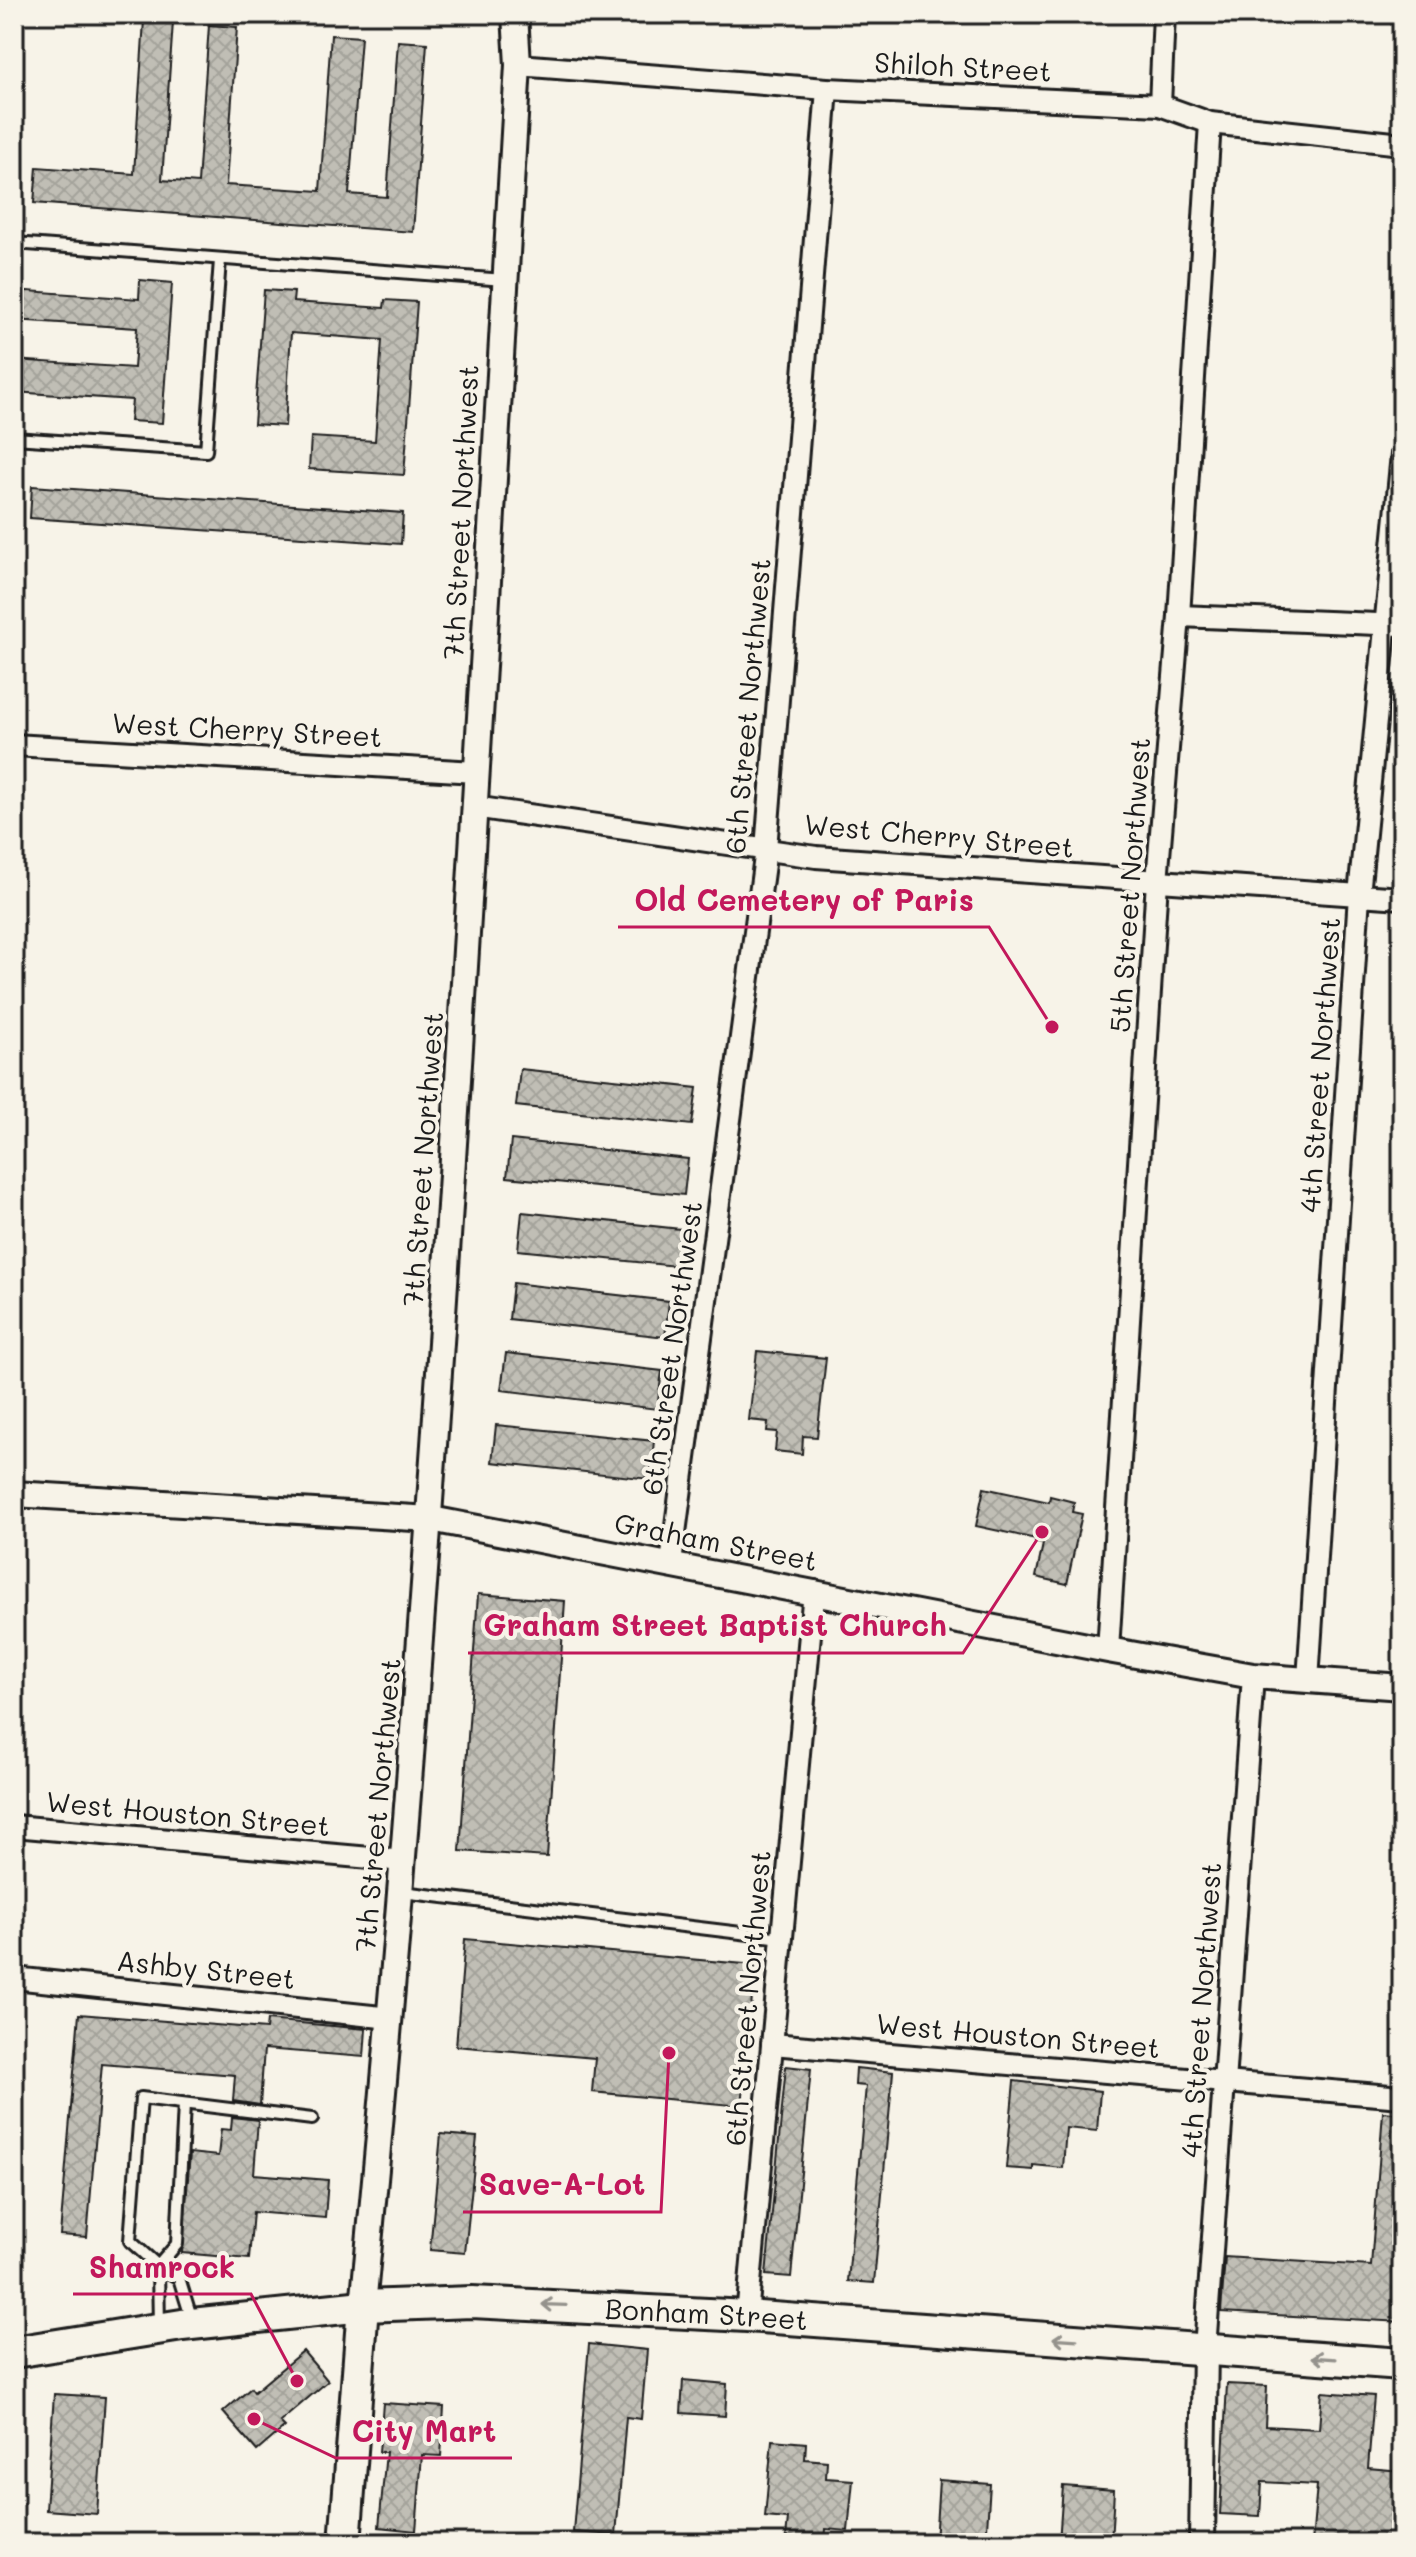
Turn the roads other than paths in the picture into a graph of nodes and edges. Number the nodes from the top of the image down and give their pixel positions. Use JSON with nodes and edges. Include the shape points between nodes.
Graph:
{"nodes":[{"id":1,"x":515,"y":14,"type":"edge"},
{"id":2,"x":1164,"y":14,"type":"edge"},
{"id":3,"x":518,"y":65,"type":"junction"},
{"id":4,"x":827,"y":89,"type":"junction"},
{"id":5,"x":1160,"y":105,"type":"junction"},
{"id":6,"x":1210,"y":123,"type":"junction"},
{"id":7,"x":1402,"y":144,"type":"edge"},
{"id":8,"x":14,"y":243,"type":"edge"},
{"id":9,"x":220,"y":260,"type":"junction"},
{"id":10,"x":505,"y":280,"type":"junction"},
{"id":11,"x":14,"y":438,"type":"edge"},
{"id":12,"x":1402,"y":454,"type":"edge"},
{"id":13,"x":1179,"y":616,"type":"junction"},
{"id":14,"x":1393,"y":624,"type":"edge"},
{"id":15,"x":14,"y":745,"type":"edge"},
{"id":16,"x":476,"y":772,"type":"junction"},
{"id":17,"x":474,"y":807,"type":"junction"},
{"id":18,"x":766,"y":849,"type":"junction"},
{"id":19,"x":1157,"y":881,"type":"junction"},
{"id":20,"x":1359,"y":895,"type":"junction"},
{"id":21,"x":1402,"y":898,"type":"edge"},
{"id":22,"x":14,"y":1494,"type":"edge"},
{"id":23,"x":431,"y":1519,"type":"junction"},
{"id":24,"x":671,"y":1563,"type":"junction"},
{"id":25,"x":814,"y":1591,"type":"junction"},
{"id":26,"x":1108,"y":1650,"type":"junction"},
{"id":27,"x":1253,"y":1676,"type":"junction"},
{"id":28,"x":1308,"y":1680,"type":"junction"},
{"id":29,"x":1402,"y":1687,"type":"edge"},
{"id":30,"x":14,"y":1826,"type":"edge"},
{"id":31,"x":404,"y":1861,"type":"junction"},
{"id":32,"x":402,"y":1892,"type":"junction"},
{"id":33,"x":782,"y":1938,"type":"junction"},
{"id":34,"x":14,"y":1978,"type":"edge"},
{"id":35,"x":391,"y":2018,"type":"junction"},
{"id":36,"x":772,"y":2044,"type":"junction"},
{"id":37,"x":1224,"y":2082,"type":"junction"},
{"id":38,"x":1402,"y":2097,"type":"edge"},
{"id":39,"x":184,"y":2104,"type":"junction"},
{"id":40,"x":312,"y":2119,"type":"dead end"},
{"id":41,"x":158,"y":2266,"type":"junction"},
{"id":42,"x":363,"y":2306,"type":"junction"},
{"id":43,"x":747,"y":2316,"type":"junction"},
{"id":44,"x":193,"y":2324,"type":"junction"},
{"id":45,"x":159,"y":2329,"type":"junction"},
{"id":46,"x":1205,"y":2349,"type":"junction"},
{"id":47,"x":14,"y":2352,"type":"edge"},
{"id":48,"x":1402,"y":2364,"type":"edge"},
{"id":49,"x":345,"y":2543,"type":"edge"},
{"id":50,"x":1202,"y":2543,"type":"edge"}],
"edges":[{"from":1,"to":3,"type":"street","name":"7th Street Northwest"},
{"from":2,"to":5,"type":"street"},
{"from":3,"to":4,"type":"street","name":"Shiloh Street"},
{"from":3,"to":10,"type":"street","name":"7th Street Northwest"},
{"from":4,"to":5,"type":"street","name":"Shiloh Street"},
{"from":4,"to":18,"type":"street","name":"6th Street Northwest"},
{"from":5,"to":6,"type":"street","name":"Shiloh Street"},
{"from":6,"to":7,"type":"street","name":"Shiloh Street"},
{"from":6,"to":13,"type":"street","name":"5th Street Northwest"},
{"from":8,"to":9,"type":"lane"},
{"from":9,"to":10,"type":"lane"},
{"from":9,"to":11,"type":"lane","via":[[206,451]]},
{"from":10,"to":16,"type":"street","name":"7th Street Northwest"},
{"from":12,"to":14,"type":"street","name":"4th Street Northwest"},
{"from":13,"to":14,"type":"street"},
{"from":13,"to":19,"type":"street","name":"5th Street Northwest"},
{"from":14,"to":20,"type":"street","name":"4th Street Northwest"},
{"from":15,"to":16,"type":"street","name":"West Cherry Street"},
{"from":16,"to":17,"type":"street","name":"7th Street Northwest"},
{"from":17,"to":18,"type":"street","name":"West Cherry Street"},
{"from":17,"to":23,"type":"street","name":"7th Street Northwest"},
{"from":18,"to":19,"type":"street","name":"West Cherry Street"},
{"from":18,"to":24,"type":"street","name":"6th Street Northwest"},
{"from":19,"to":20,"type":"street","name":"West Cherry Street"},
{"from":19,"to":26,"type":"street","name":"5th Street Northwest"},
{"from":20,"to":21,"type":"street","name":"West Cherry Street"},
{"from":20,"to":28,"type":"street","name":"4th Street Northwest"},
{"from":22,"to":23,"type":"street","name":"Graham Street"},
{"from":23,"to":24,"type":"street","name":"Graham Street"},
{"from":23,"to":31,"type":"street","name":"7th Street Northwest"},
{"from":24,"to":25,"type":"street","name":"Graham Street"},
{"from":25,"to":26,"type":"street","name":"Graham Street"},
{"from":25,"to":33,"type":"street","name":"6th Street Northwest"},
{"from":26,"to":27,"type":"street","name":"Graham Street"},
{"from":27,"to":28,"type":"street","name":"Graham Street"},
{"from":27,"to":37,"type":"street","name":"4th Street Northwest"},
{"from":28,"to":29,"type":"street","name":"Graham Street"},
{"from":30,"to":31,"type":"street","name":"West Houston Street"},
{"from":31,"to":32,"type":"street","name":"7th Street Northwest"},
{"from":32,"to":33,"type":"lane"},
{"from":32,"to":35,"type":"street","name":"7th Street Northwest"},
{"from":33,"to":36,"type":"street","name":"6th Street Northwest"},
{"from":34,"to":35,"type":"street","name":"Ashby Street"},
{"from":35,"to":42,"type":"street","name":"7th Street Northwest"},
{"from":36,"to":37,"type":"street","name":"West Houston Street"},
{"from":36,"to":43,"type":"street","name":"6th Street Northwest"},
{"from":37,"to":38,"type":"street","name":"West Houston Street"},
{"from":37,"to":46,"type":"street","name":"4th Street Northwest"},
{"from":39,"to":40,"type":"lane"},
{"from":39,"to":41,"type":"lane","via":[[177,2244]]},
{"from":39,"to":41,"type":"lane","via":[[141,2098],[130,2241]]},
{"from":41,"to":44,"type":"lane","via":[[179,2278]]},
{"from":41,"to":45,"type":"lane"},
{"from":43,"to":42,"type":"main road","name":"Bonham Street","one_way":true,"via":[[472,2302]]},
{"from":42,"to":44,"type":"main road","name":"Bonham Street"},
{"from":42,"to":49,"type":"main road"},
{"from":46,"to":43,"type":"main road","name":"Bonham Street","one_way":true},
{"from":44,"to":45,"type":"main road","name":"Bonham Street"},
{"from":45,"to":47,"type":"main road","name":"Bonham Street"},
{"from":48,"to":46,"type":"main road","name":"Bonham Street","one_way":true},
{"from":46,"to":50,"type":"street"}]}
